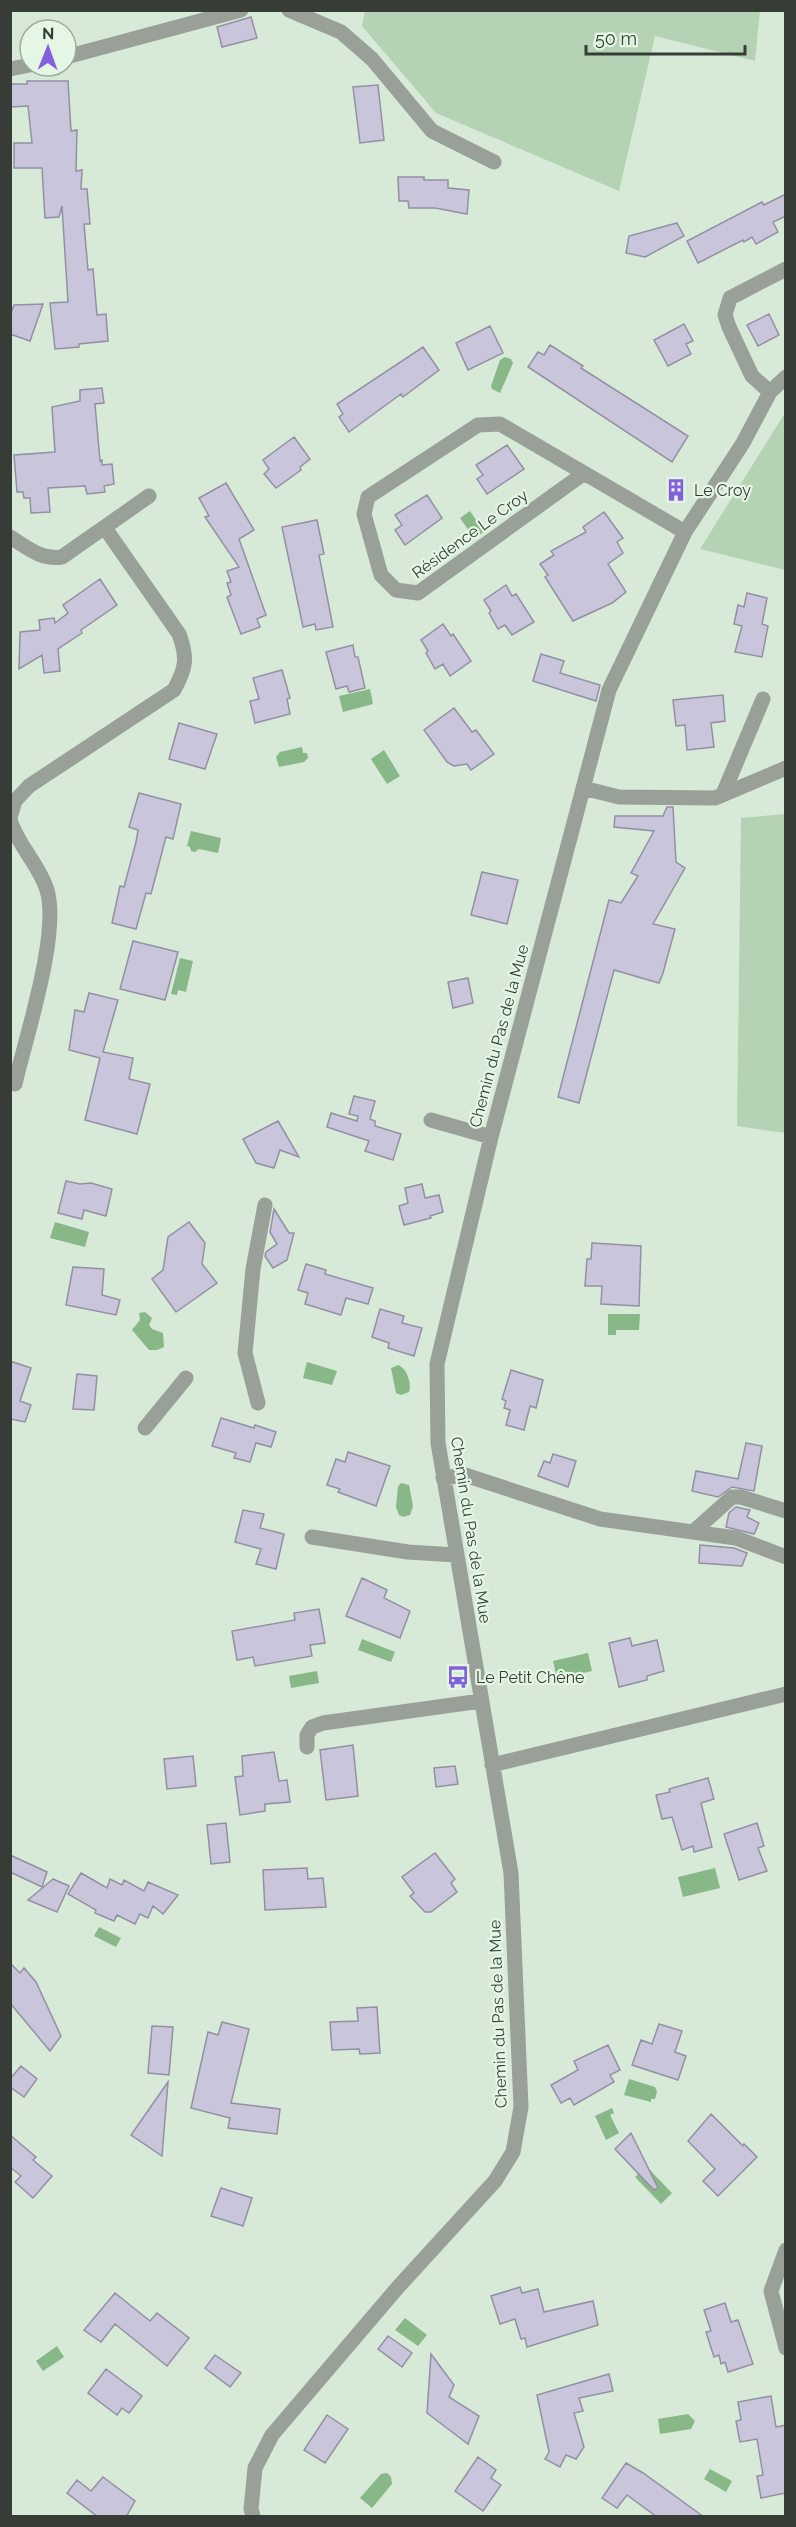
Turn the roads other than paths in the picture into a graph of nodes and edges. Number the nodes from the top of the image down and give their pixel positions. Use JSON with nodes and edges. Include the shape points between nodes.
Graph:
{"nodes":[{"id":1,"x":240,"y":10,"type":"edge"},
{"id":2,"x":289,"y":10,"type":"edge"},
{"id":3,"x":78,"y":54,"type":"edge"},
{"id":4,"x":494,"y":162,"type":"dead end"},
{"id":5,"x":786,"y":269,"type":"edge"},
{"id":6,"x":786,"y":377,"type":"edge"},
{"id":7,"x":770,"y":392,"type":"junction"},
{"id":8,"x":583,"y":474,"type":"junction"},
{"id":9,"x":149,"y":496,"type":"dead end"},
{"id":10,"x":105,"y":528,"type":"junction"},
{"id":11,"x":686,"y":532,"type":"junction"},
{"id":12,"x":10,"y":537,"type":"edge"},
{"id":13,"x":763,"y":699,"type":"dead end"},
{"id":14,"x":786,"y":768,"type":"edge"},
{"id":15,"x":583,"y":788,"type":"junction"},
{"id":16,"x":723,"y":794,"type":"junction"},
{"id":17,"x":10,"y":819,"type":"edge"},
{"id":18,"x":15,"y":1084,"type":"dead end"},
{"id":19,"x":431,"y":1120,"type":"dead end"},
{"id":20,"x":491,"y":1137,"type":"junction"},
{"id":21,"x":265,"y":1205,"type":"dead end"},
{"id":22,"x":186,"y":1378,"type":"dead end"},
{"id":23,"x":258,"y":1403,"type":"dead end"},
{"id":24,"x":145,"y":1428,"type":"dead end"},
{"id":25,"x":443,"y":1478,"type":"junction"},
{"id":26,"x":786,"y":1511,"type":"edge"},
{"id":27,"x":693,"y":1532,"type":"junction"},
{"id":28,"x":312,"y":1537,"type":"dead end"},
{"id":29,"x":456,"y":1555,"type":"junction"},
{"id":30,"x":786,"y":1557,"type":"edge"},
{"id":31,"x":786,"y":1694,"type":"edge"},
{"id":32,"x":481,"y":1701,"type":"junction"},
{"id":33,"x":307,"y":1747,"type":"dead end"},
{"id":34,"x":492,"y":1765,"type":"junction"},
{"id":35,"x":786,"y":2250,"type":"edge"},
{"id":36,"x":786,"y":2348,"type":"edge"},
{"id":37,"x":253,"y":2517,"type":"edge"}],
"edges":[{"from":1,"to":3,"type":"street"},
{"from":2,"to":4,"type":"street","via":[[341,32],[372,59],[432,131]]},
{"from":5,"to":7,"type":"street","via":[[730,297],[725,315],[752,376]]},
{"from":6,"to":7,"type":"street","name":"Chemin du Pas de la Mue"},
{"from":7,"to":11,"type":"street","name":"Chemin du Pas de la Mue","via":[[744,443]]},
{"from":8,"to":8,"type":"street","name":"Résidence Le Croy","via":[[500,424],[478,425],[368,497],[364,514],[381,575],[396,590],[418,593]]},
{"from":8,"to":11,"type":"street","name":"Résidence Le Croy"},
{"from":9,"to":10,"type":"street"},
{"from":10,"to":12,"type":"street","via":[[62,557],[49,559]]},
{"from":10,"to":17,"type":"street","via":[[179,634],[185,650],[184,671],[174,690],[28,786],[15,801]]},
{"from":11,"to":15,"type":"street","name":"Chemin du Pas de la Mue","via":[[609,690]]},
{"from":13,"to":16,"type":"street"},
{"from":14,"to":16,"type":"street"},
{"from":15,"to":16,"type":"street","via":[[619,797],[716,798]]},
{"from":15,"to":20,"type":"street","name":"Chemin du Pas de la Mue"},
{"from":17,"to":18,"type":"street","via":[[15,836],[46,888],[51,915],[45,959]]},
{"from":19,"to":20,"type":"street"},
{"from":20,"to":25,"type":"street","name":"Chemin du Pas de la Mue","via":[[437,1364],[438,1443]]},
{"from":21,"to":23,"type":"street","via":[[253,1269],[245,1353]]},
{"from":22,"to":24,"type":"street"},
{"from":25,"to":27,"type":"street","via":[[465,1475],[600,1519]]},
{"from":25,"to":29,"type":"street","name":"Chemin du Pas de la Mue"},
{"from":26,"to":27,"type":"street","via":[[732,1497]]},
{"from":27,"to":30,"type":"street","via":[[736,1538]]},
{"from":28,"to":29,"type":"street"},
{"from":29,"to":32,"type":"street","name":"Chemin du Pas de la Mue"},
{"from":31,"to":34,"type":"street"},
{"from":32,"to":33,"type":"street","via":[[323,1723],[312,1727]]},
{"from":32,"to":34,"type":"street","name":"Chemin du Pas de la Mue"},
{"from":34,"to":37,"type":"street","name":"Chemin du Pas de la Mue","via":[[511,1873],[515,1938],[521,2107],[513,2152],[495,2181],[272,2435],[255,2468],[250,2509]]},
{"from":35,"to":36,"type":"street","via":[[771,2291]]}]}
